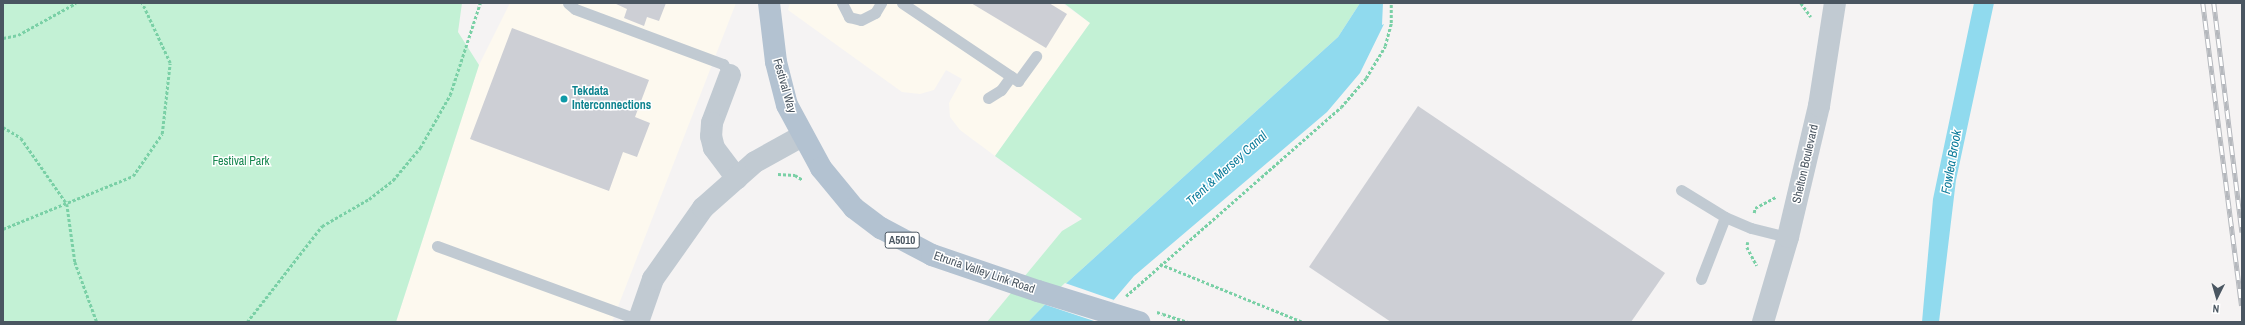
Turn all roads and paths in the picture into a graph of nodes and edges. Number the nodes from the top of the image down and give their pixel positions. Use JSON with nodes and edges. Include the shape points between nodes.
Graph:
{"nodes":[{"id":1,"x":76,"y":3,"type":"edge"},
{"id":2,"x":142,"y":3,"type":"edge"},
{"id":3,"x":480,"y":3,"type":"edge"},
{"id":4,"x":568,"y":3,"type":"edge"},
{"id":5,"x":770,"y":3,"type":"edge"},
{"id":6,"x":842,"y":3,"type":"edge"},
{"id":7,"x":881,"y":3,"type":"edge"},
{"id":8,"x":1391,"y":3,"type":"edge"},
{"id":9,"x":1835,"y":3,"type":"edge"},
{"id":10,"x":909,"y":5,"type":"edge"},
{"id":11,"x":3,"y":38,"type":"edge"},
{"id":12,"x":1036,"y":56,"type":"dead end"},
{"id":13,"x":730,"y":75,"type":"joint"},
{"id":14,"x":1011,"y":76,"type":"junction"},
{"id":15,"x":988,"y":98,"type":"dead end"},
{"id":16,"x":3,"y":127,"type":"edge"},
{"id":17,"x":802,"y":136,"type":"junction"},
{"id":18,"x":770,"y":176,"type":"dead end"},
{"id":19,"x":737,"y":178,"type":"junction"},
{"id":20,"x":808,"y":185,"type":"dead end"},
{"id":21,"x":1681,"y":190,"type":"dead end"},
{"id":22,"x":67,"y":204,"type":"junction"},
{"id":23,"x":1725,"y":217,"type":"junction"},
{"id":24,"x":3,"y":229,"type":"edge"},
{"id":25,"x":1788,"y":237,"type":"junction"},
{"id":26,"x":437,"y":246,"type":"dead end"},
{"id":27,"x":1160,"y":264,"type":"junction"},
{"id":28,"x":1701,"y":279,"type":"dead end"},
{"id":29,"x":1122,"y":301,"type":"dead end"},
{"id":30,"x":1163,"y":314,"type":"dead end"},
{"id":31,"x":639,"y":321,"type":"edge"},
{"id":32,"x":97,"y":322,"type":"edge"},
{"id":33,"x":247,"y":322,"type":"edge"},
{"id":34,"x":1139,"y":322,"type":"edge"},
{"id":35,"x":1188,"y":322,"type":"edge"},
{"id":36,"x":1303,"y":322,"type":"edge"},
{"id":37,"x":1763,"y":322,"type":"edge"}],
"edges":[{"from":1,"to":11,"type":"path","via":[[18,35]]},
{"from":2,"to":22,"type":"path","via":[[170,63],[162,134],[133,176]]},
{"from":3,"to":33,"type":"path","via":[[450,95],[420,148],[393,180],[322,226]]},
{"from":4,"to":13,"type":"lane","via":[[576,9],[724,64]]},
{"from":5,"to":17,"type":"main road","name":"Festival Way","number":"A5010","via":[[776,62],[787,105]]},
{"from":6,"to":7,"type":"lane","via":[[849,17],[861,20],[875,13]]},
{"from":8,"to":27,"type":"path","via":[[1391,24],[1385,46],[1366,78],[1341,107]]},
{"from":9,"to":25,"type":"street","name":"Shelton Boulevard","via":[[1819,106]]},
{"from":10,"to":14,"type":"lane"},
{"from":12,"to":14,"type":"lane","via":[[1018,81]]},
{"from":13,"to":19,"type":"street","via":[[712,124],[711,136],[714,148]]},
{"from":14,"to":15,"type":"lane","via":[[1001,90]]},
{"from":16,"to":22,"type":"path","via":[[21,138]]},
{"from":17,"to":19,"type":"street","via":[[755,162]]},
{"from":17,"to":34,"type":"main road","name":"Etruria Valley Link Road","number":"A5010","bridge":true,"via":[[822,168],[854,208],[881,228],[956,265]]},
{"from":18,"to":20,"type":"path","via":[[795,175]]},
{"from":19,"to":31,"type":"street","via":[[703,208],[685,232],[653,279]]},
{"from":21,"to":23,"type":"lane"},
{"from":22,"to":24,"type":"path"},
{"from":22,"to":32,"type":"path","via":[[75,262]]},
{"from":23,"to":25,"type":"lane","via":[[1751,228]]},
{"from":23,"to":28,"type":"lane","via":[[1717,235],[1712,260]]},
{"from":25,"to":37,"type":"street","name":"Shelton Boulevard"},
{"from":26,"to":31,"type":"lane"},
{"from":27,"to":29,"type":"path"},
{"from":27,"to":36,"type":"path"},
{"from":30,"to":35,"type":"path"}]}
